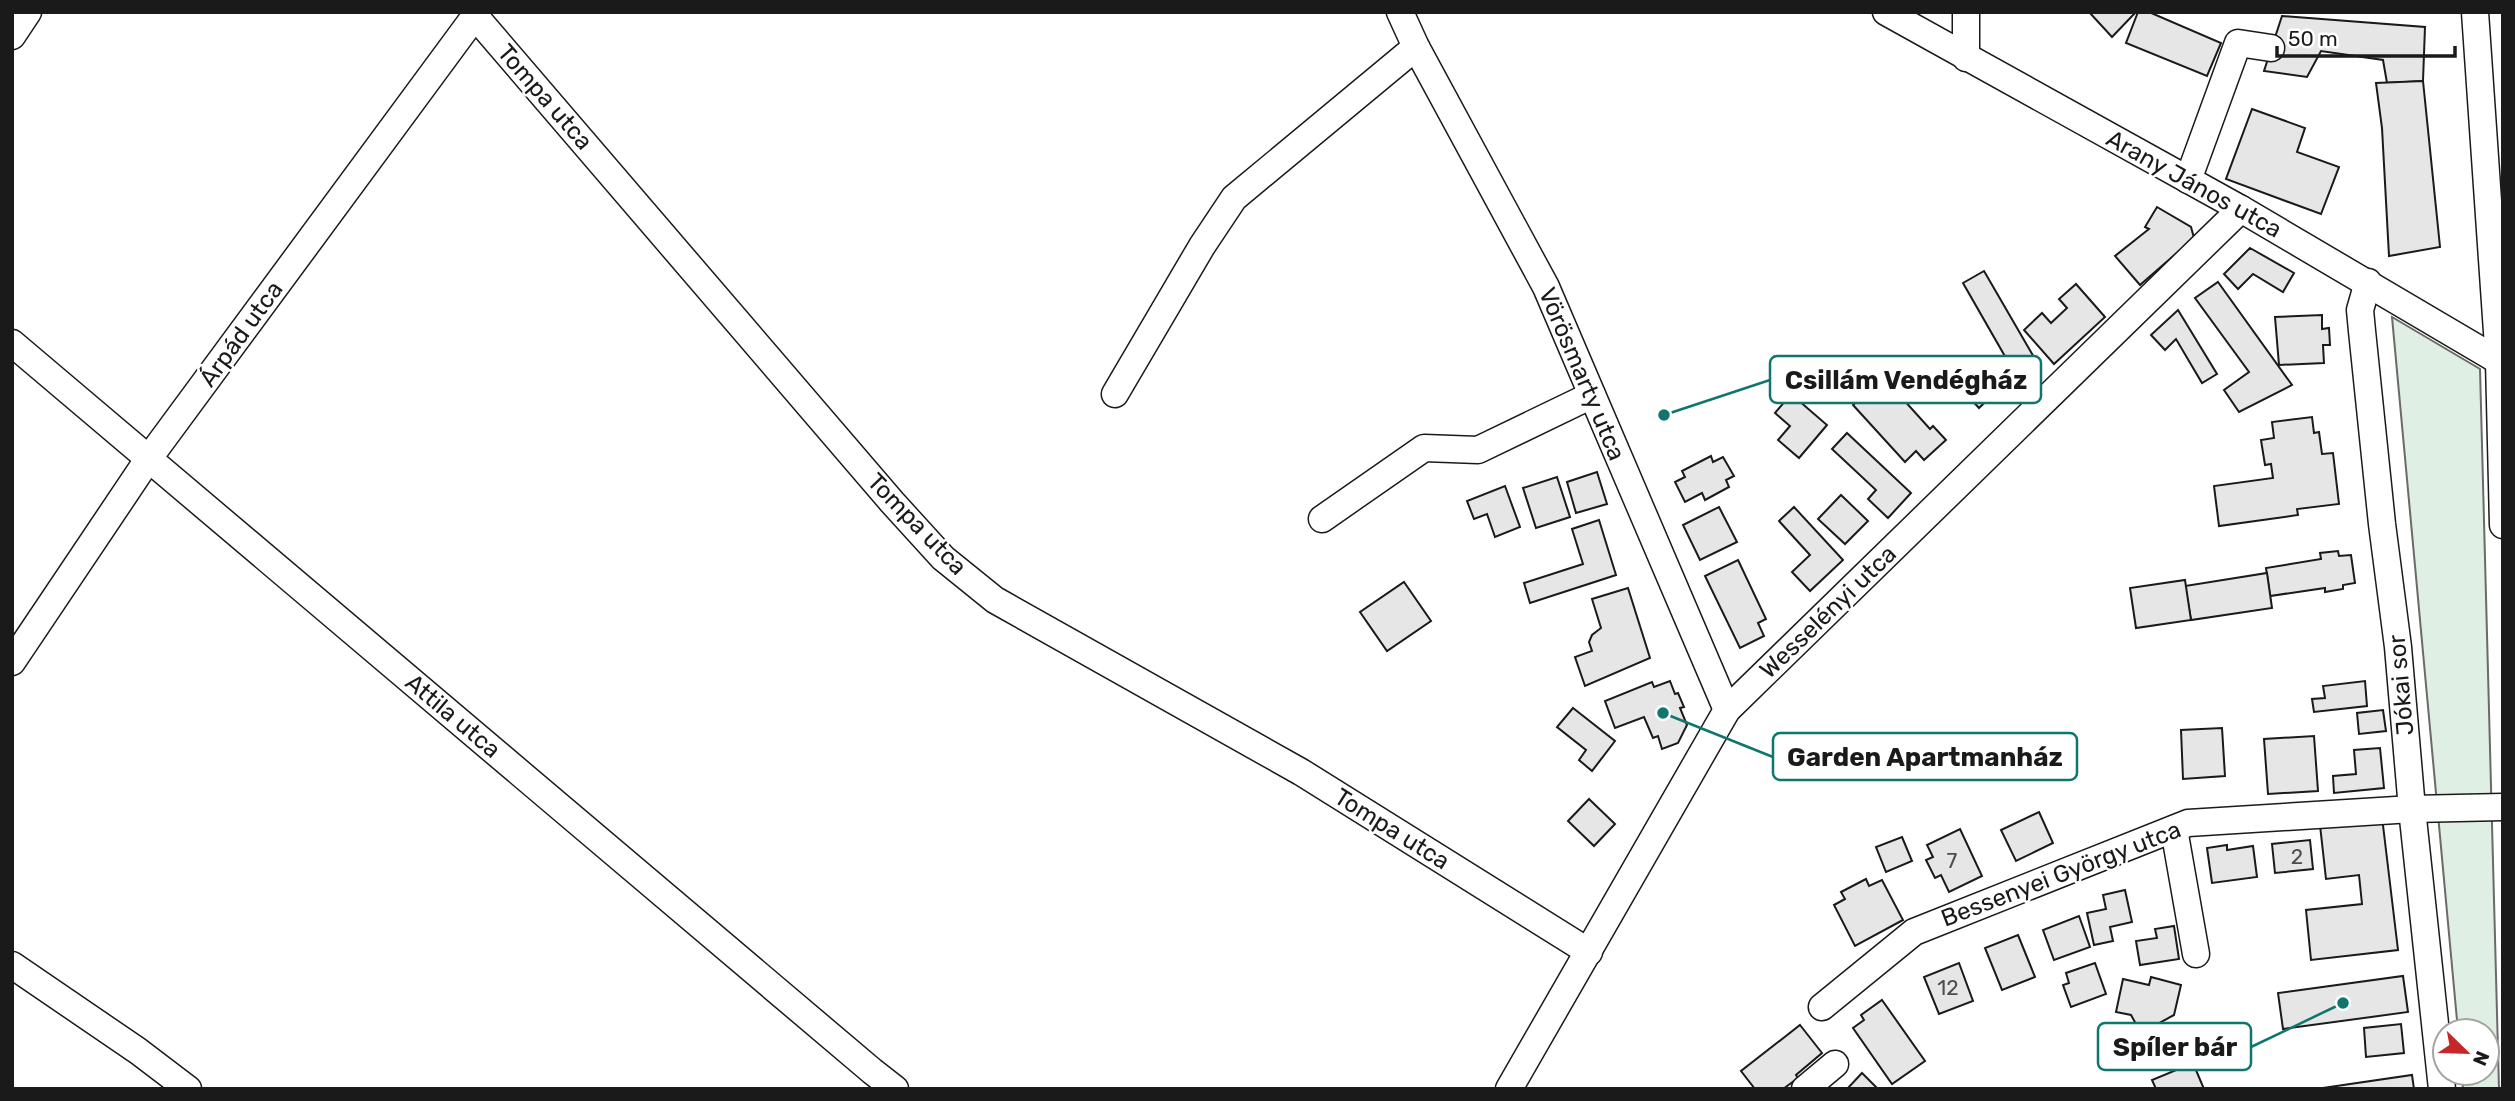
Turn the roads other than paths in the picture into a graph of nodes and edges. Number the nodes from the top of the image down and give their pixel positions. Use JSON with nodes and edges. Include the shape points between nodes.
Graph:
{"nodes":[{"id":1,"x":27,"y":12,"type":"edge"},
{"id":2,"x":1400,"y":12,"type":"edge"},
{"id":3,"x":1886,"y":12,"type":"edge"},
{"id":4,"x":1966,"y":12,"type":"edge"},
{"id":5,"x":2474,"y":12,"type":"edge"},
{"id":6,"x":477,"y":14,"type":"edge"},
{"id":7,"x":12,"y":36,"type":"edge"},
{"id":8,"x":1416,"y":47,"type":"junction"},
{"id":9,"x":2271,"y":48,"type":"dead end"},
{"id":10,"x":1966,"y":58,"type":"junction"},
{"id":11,"x":2494,"y":127,"type":"edge"},
{"id":12,"x":2188,"y":180,"type":"junction"},
{"id":13,"x":2241,"y":209,"type":"junction"},
{"id":14,"x":2368,"y":282,"type":"junction"},
{"id":15,"x":12,"y":343,"type":"edge"},
{"id":16,"x":2499,"y":361,"type":"junction"},
{"id":17,"x":1115,"y":394,"type":"dead end"},
{"id":18,"x":1592,"y":395,"type":"junction"},
{"id":19,"x":2501,"y":404,"type":"edge"},
{"id":20,"x":149,"y":458,"type":"junction"},
{"id":21,"x":1322,"y":519,"type":"dead end"},
{"id":22,"x":2503,"y":525,"type":"edge"},
{"id":23,"x":12,"y":662,"type":"edge"},
{"id":24,"x":1727,"y":710,"type":"junction"},
{"id":25,"x":2503,"y":807,"type":"edge"},
{"id":26,"x":2412,"y":809,"type":"junction"},
{"id":27,"x":2174,"y":829,"type":"junction"},
{"id":28,"x":1590,"y":952,"type":"junction"},
{"id":29,"x":2196,"y":954,"type":"dead end"},
{"id":30,"x":12,"y":965,"type":"edge"},
{"id":31,"x":1822,"y":1007,"type":"dead end"},
{"id":32,"x":1835,"y":1064,"type":"dead end"},
{"id":33,"x":188,"y":1089,"type":"edge"},
{"id":34,"x":895,"y":1089,"type":"edge"},
{"id":35,"x":1509,"y":1089,"type":"edge"},
{"id":36,"x":1805,"y":1089,"type":"edge"},
{"id":37,"x":2442,"y":1089,"type":"edge"}],
"edges":[{"from":1,"to":7,"type":"street"},
{"from":2,"to":8,"type":"street","name":"Vörösmarty utca"},
{"from":3,"to":10,"type":"street","name":"Arany János utca"},
{"from":4,"to":10,"type":"street"},
{"from":5,"to":11,"type":"street"},
{"from":6,"to":20,"type":"street","name":"Árpád utca"},
{"from":6,"to":28,"type":"street","name":"Tompa utca","via":[[943,558],[995,600],[1301,772]]},
{"from":8,"to":17,"type":"street","via":[[1234,198]]},
{"from":8,"to":18,"type":"street","name":"Vörösmarty utca","via":[[1546,287]]},
{"from":9,"to":12,"type":"street","via":[[2238,43]]},
{"from":10,"to":12,"type":"street","name":"Arany János utca"},
{"from":11,"to":16,"type":"street"},
{"from":12,"to":13,"type":"street","name":"Arany János utca"},
{"from":13,"to":14,"type":"street","name":"Arany János utca"},
{"from":13,"to":24,"type":"street","name":"Wesselényi utca"},
{"from":14,"to":16,"type":"street","name":"Arany János utca"},
{"from":14,"to":26,"type":"street","name":"Jókai sor","via":[[2360,310]]},
{"from":15,"to":20,"type":"street","name":"Attila utca"},
{"from":16,"to":19,"type":"street"},
{"from":18,"to":21,"type":"street","via":[[1478,450],[1424,447]]},
{"from":18,"to":24,"type":"street","name":"Vörösmarty utca"},
{"from":19,"to":22,"type":"street"},
{"from":20,"to":23,"type":"street","name":"Árpád utca"},
{"from":20,"to":34,"type":"street","name":"Attila utca"},
{"from":24,"to":28,"type":"street","name":"Wesselényi utca"},
{"from":25,"to":26,"type":"street","name":"Bessenyei György utca"},
{"from":26,"to":27,"type":"street","name":"Bessenyei György utca","via":[[2188,824]]},
{"from":26,"to":37,"type":"street","name":"Jókai sor"},
{"from":27,"to":29,"type":"street"},
{"from":27,"to":31,"type":"street","name":"Bessenyei György utca","via":[[1914,932]]},
{"from":28,"to":35,"type":"street","name":"Wesselényi utca"},
{"from":30,"to":33,"type":"street"},
{"from":32,"to":36,"type":"street"}]}
